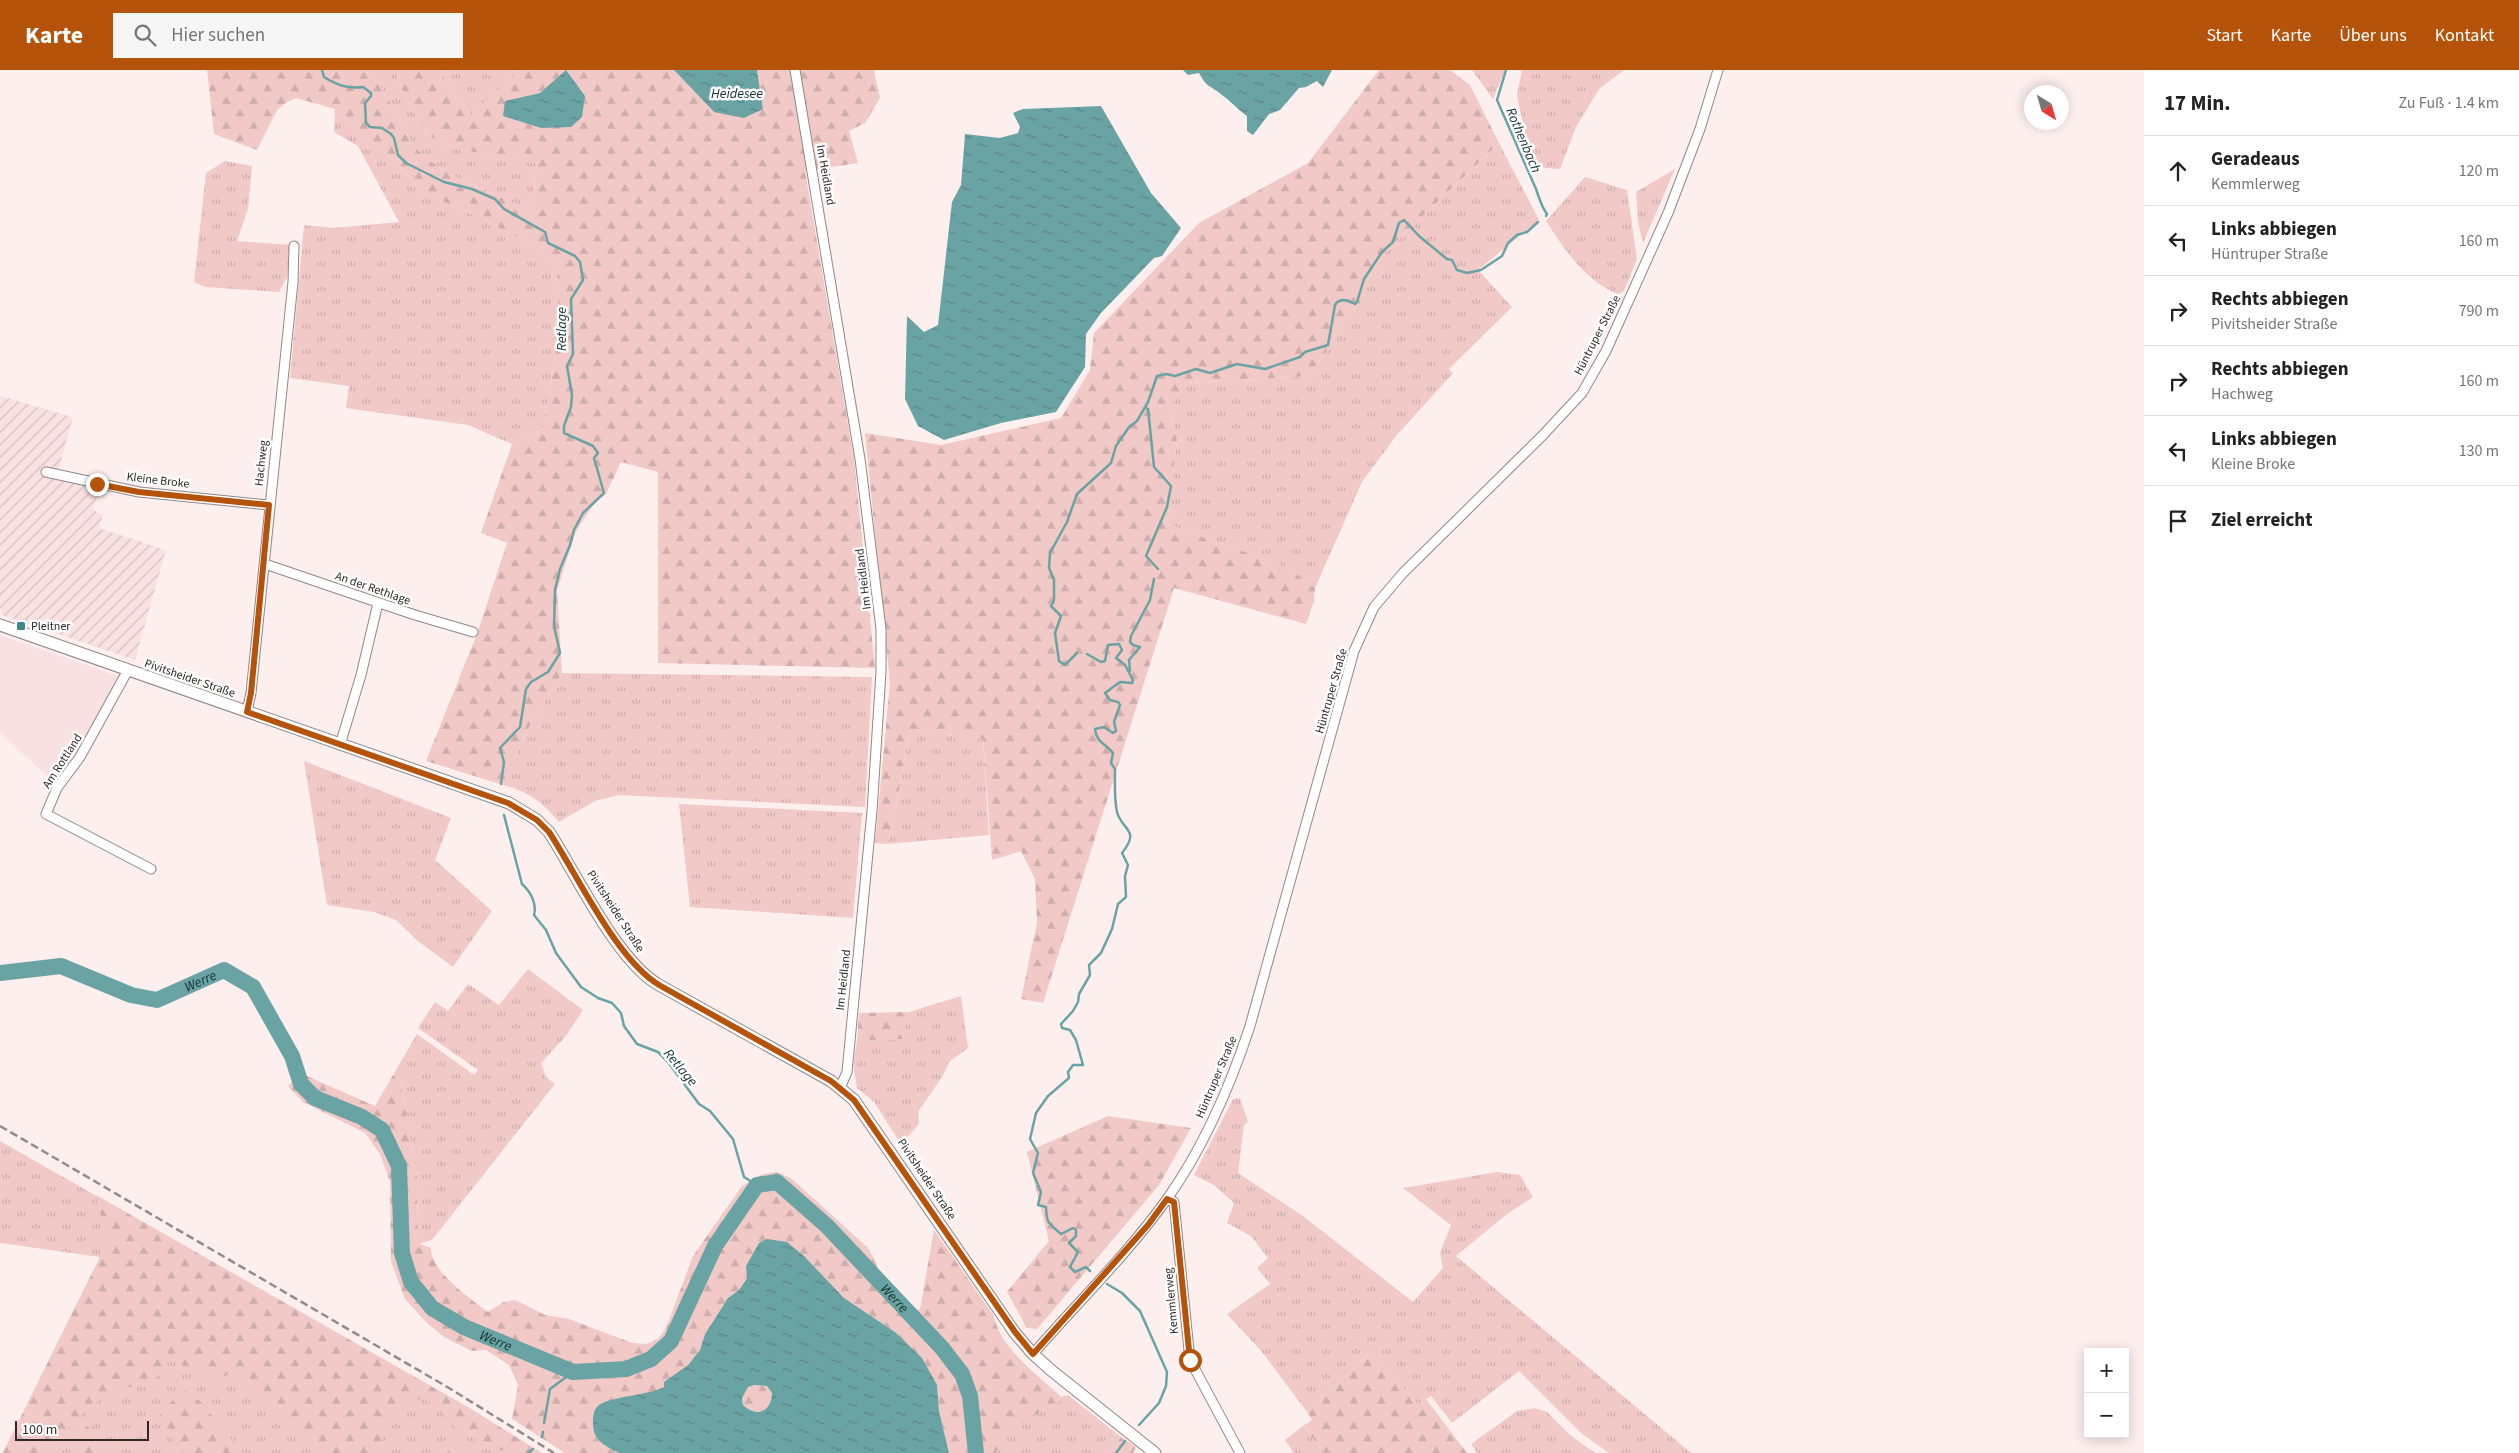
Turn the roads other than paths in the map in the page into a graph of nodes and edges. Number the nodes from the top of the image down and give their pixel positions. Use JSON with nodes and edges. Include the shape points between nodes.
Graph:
{"nodes":[{"id":1,"x":795,"y":70,"type":"edge"},
{"id":2,"x":1718,"y":70,"type":"edge"},
{"id":3,"x":294,"y":246,"type":"dead end"},
{"id":4,"x":46,"y":472,"type":"dead end"},
{"id":5,"x":269,"y":505,"type":"junction"},
{"id":6,"x":265,"y":564,"type":"junction"},
{"id":7,"x":378,"y":603,"type":"junction"},
{"id":8,"x":0,"y":625,"type":"edge"},
{"id":9,"x":473,"y":632,"type":"dead end"},
{"id":10,"x":128,"y":670,"type":"junction"},
{"id":11,"x":247,"y":712,"type":"junction"},
{"id":12,"x":340,"y":744,"type":"junction"},
{"id":13,"x":152,"y":869,"type":"dead end"},
{"id":14,"x":840,"y":1088,"type":"junction"},
{"id":15,"x":1167,"y":1199,"type":"junction"},
{"id":16,"x":1033,"y":1354,"type":"junction"},
{"id":17,"x":1156,"y":1453,"type":"edge"},
{"id":18,"x":1240,"y":1453,"type":"edge"}],
"edges":[{"from":1,"to":14,"type":"street","name":"Im Heidland","via":[[860,459],[881,629],[872,811],[846,1072]]},
{"from":2,"to":15,"type":"street","name":"Hüntruper Straße","via":[[1668,214],[1606,351],[1582,393],[1402,573],[1371,614],[1354,651],[1243,1048],[1210,1125]]},
{"from":3,"to":5,"type":"street","name":"Hachweg"},
{"from":4,"to":5,"type":"street","name":"Kleine Broke","via":[[139,492]]},
{"from":5,"to":6,"type":"street","name":"Hachweg"},
{"from":6,"to":7,"type":"street","name":"An der Rethlage"},
{"from":6,"to":11,"type":"street","name":"Hachweg"},
{"from":7,"to":9,"type":"street","name":"An der Rethlage"},
{"from":7,"to":12,"type":"street","via":[[361,676]]},
{"from":8,"to":10,"type":"main road","name":"Pivitsheider Straße"},
{"from":10,"to":11,"type":"main road","name":"Pivitsheider Straße"},
{"from":10,"to":13,"type":"street","name":"Am Rottland","via":[[80,757],[56,788],[46,814]]},
{"from":11,"to":12,"type":"main road","name":"Pivitsheider Straße"},
{"from":12,"to":14,"type":"main road","name":"Pivitsheider Straße","via":[[508,803],[531,816],[549,832],[623,951],[638,969],[659,985]]},
{"from":14,"to":16,"type":"main road","name":"Pivitsheider Straße","via":[[867,1116]]},
{"from":15,"to":16,"type":"street","name":"Hüntruper Straße","via":[[1148,1225]]},
{"from":15,"to":18,"type":"street","name":"Kemmlerweg","via":[[1174,1202],[1190,1360]]},
{"from":16,"to":17,"type":"main road","name":"Pivitsheider Straße"}]}
